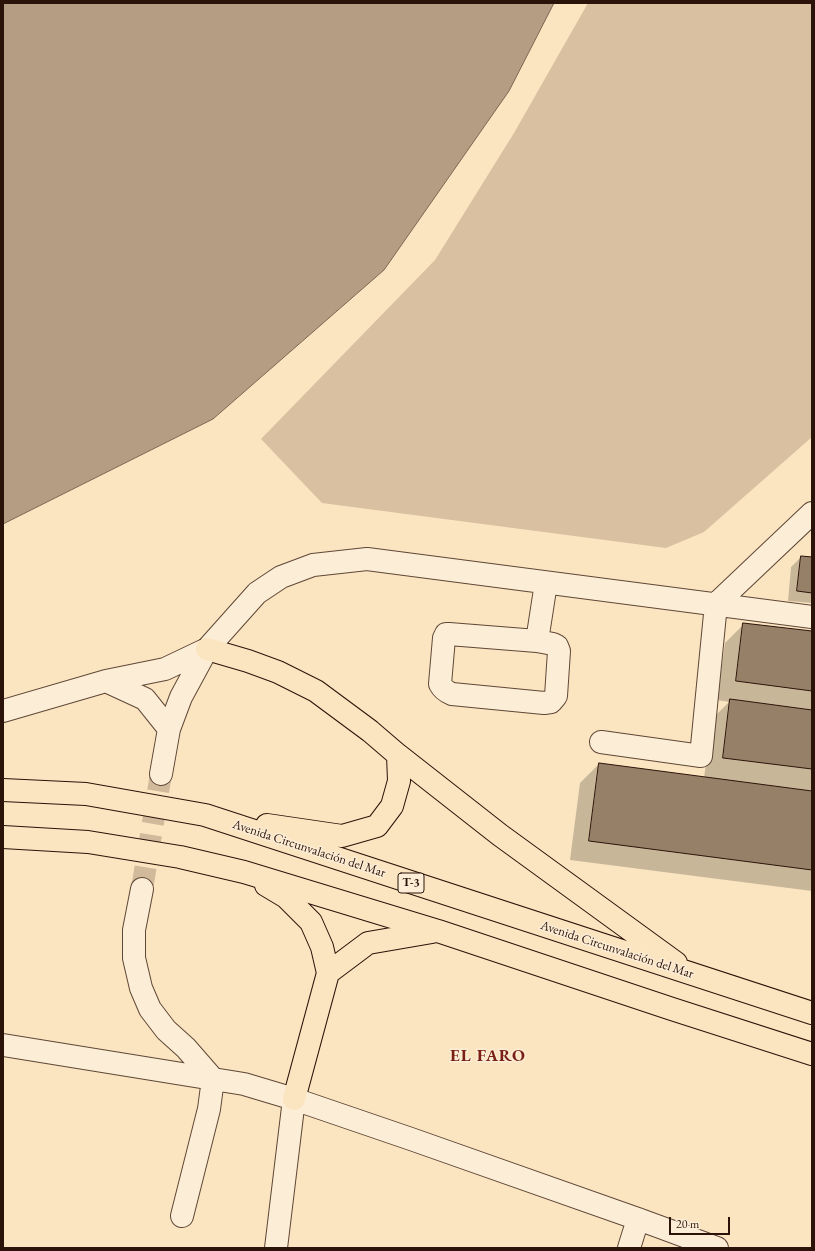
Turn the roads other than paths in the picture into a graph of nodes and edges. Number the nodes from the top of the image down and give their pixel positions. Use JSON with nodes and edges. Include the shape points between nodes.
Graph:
{"nodes":[{"id":1,"x":812,"y":513,"type":"edge"},
{"id":2,"x":546,"y":583,"type":"junction"},
{"id":3,"x":716,"y":604,"type":"junction"},
{"id":4,"x":812,"y":617,"type":"edge"},
{"id":5,"x":536,"y":641,"type":"junction"},
{"id":6,"x":207,"y":649,"type":"junction"},
{"id":7,"x":106,"y":681,"type":"junction"},
{"id":8,"x":3,"y":711,"type":"edge"},
{"id":9,"x":169,"y":729,"type":"junction"},
{"id":10,"x":601,"y":742,"type":"dead end"},
{"id":11,"x":398,"y":755,"type":"junction"},
{"id":12,"x":161,"y":774,"type":"tunnel mouth"},
{"id":13,"x":3,"y":790,"type":"edge"},
{"id":14,"x":205,"y":815,"type":"junction"},
{"id":15,"x":3,"y":837,"type":"edge"},
{"id":16,"x":244,"y":872,"type":"junction"},
{"id":17,"x":142,"y":889,"type":"tunnel mouth"},
{"id":18,"x":438,"y":931,"type":"junction"},
{"id":19,"x":328,"y":972,"type":"junction"},
{"id":20,"x":692,"y":974,"type":"junction"},
{"id":21,"x":812,"y":1013,"type":"edge"},
{"id":22,"x":3,"y":1045,"type":"edge"},
{"id":23,"x":812,"y":1054,"type":"edge"},
{"id":24,"x":213,"y":1079,"type":"junction"},
{"id":25,"x":294,"y":1099,"type":"junction"},
{"id":26,"x":182,"y":1216,"type":"dead end"},
{"id":27,"x":638,"y":1219,"type":"junction"},
{"id":28,"x":276,"y":1248,"type":"edge"},
{"id":29,"x":629,"y":1248,"type":"edge"},
{"id":30,"x":717,"y":1248,"type":"edge"}],
"edges":[{"from":1,"to":3,"type":"street"},
{"from":2,"to":3,"type":"street"},
{"from":2,"to":5,"type":"street"},
{"from":2,"to":6,"type":"street","via":[[367,559],[313,565],[281,577],[257,593]]},
{"from":3,"to":4,"type":"street"},
{"from":3,"to":10,"type":"street","via":[[701,756]]},
{"from":5,"to":5,"type":"street","via":[[446,634],[440,684],[452,694],[551,702],[556,696],[558,651],[552,644]]},
{"from":6,"to":7,"type":"street","via":[[165,668]]},
{"from":6,"to":9,"type":"street","via":[[181,697]]},
{"from":6,"to":11,"type":"main road","via":[[278,672],[316,691],[370,730]]},
{"from":7,"to":8,"type":"street"},
{"from":7,"to":9,"type":"street","via":[[145,699]]},
{"from":9,"to":12,"type":"street"},
{"from":11,"to":14,"type":"main road","via":[[399,781],[394,800],[377,826],[342,836]]},
{"from":11,"to":20,"type":"main road","via":[[500,835]]},
{"from":13,"to":14,"type":"main road","name":"Avenida Circunvalación del Mar","number":"T-3","via":[[86,794]]},
{"from":14,"to":20,"type":"main road","name":"Avenida Circunvalación del Mar","number":"T-3"},
{"from":15,"to":16,"type":"main road","via":[[88,842],[180,857]]},
{"from":16,"to":18,"type":"main road"},
{"from":16,"to":19,"type":"main road","via":[[286,897],[311,922],[322,947]]},
{"from":17,"to":24,"type":"street","via":[[134,930],[134,958],[141,988],[150,1009],[166,1030]]},
{"from":18,"to":19,"type":"main road","via":[[368,943]]},
{"from":18,"to":23,"type":"main road"},
{"from":19,"to":25,"type":"main road"},
{"from":20,"to":21,"type":"main road","name":"Avenida Circunvalación del Mar","number":"T-3"},
{"from":22,"to":24,"type":"street"},
{"from":24,"to":25,"type":"street","via":[[244,1084]]},
{"from":24,"to":26,"type":"street","via":[[209,1109]]},
{"from":25,"to":27,"type":"street"},
{"from":25,"to":28,"type":"street"},
{"from":27,"to":29,"type":"street"},
{"from":27,"to":30,"type":"street"}]}
